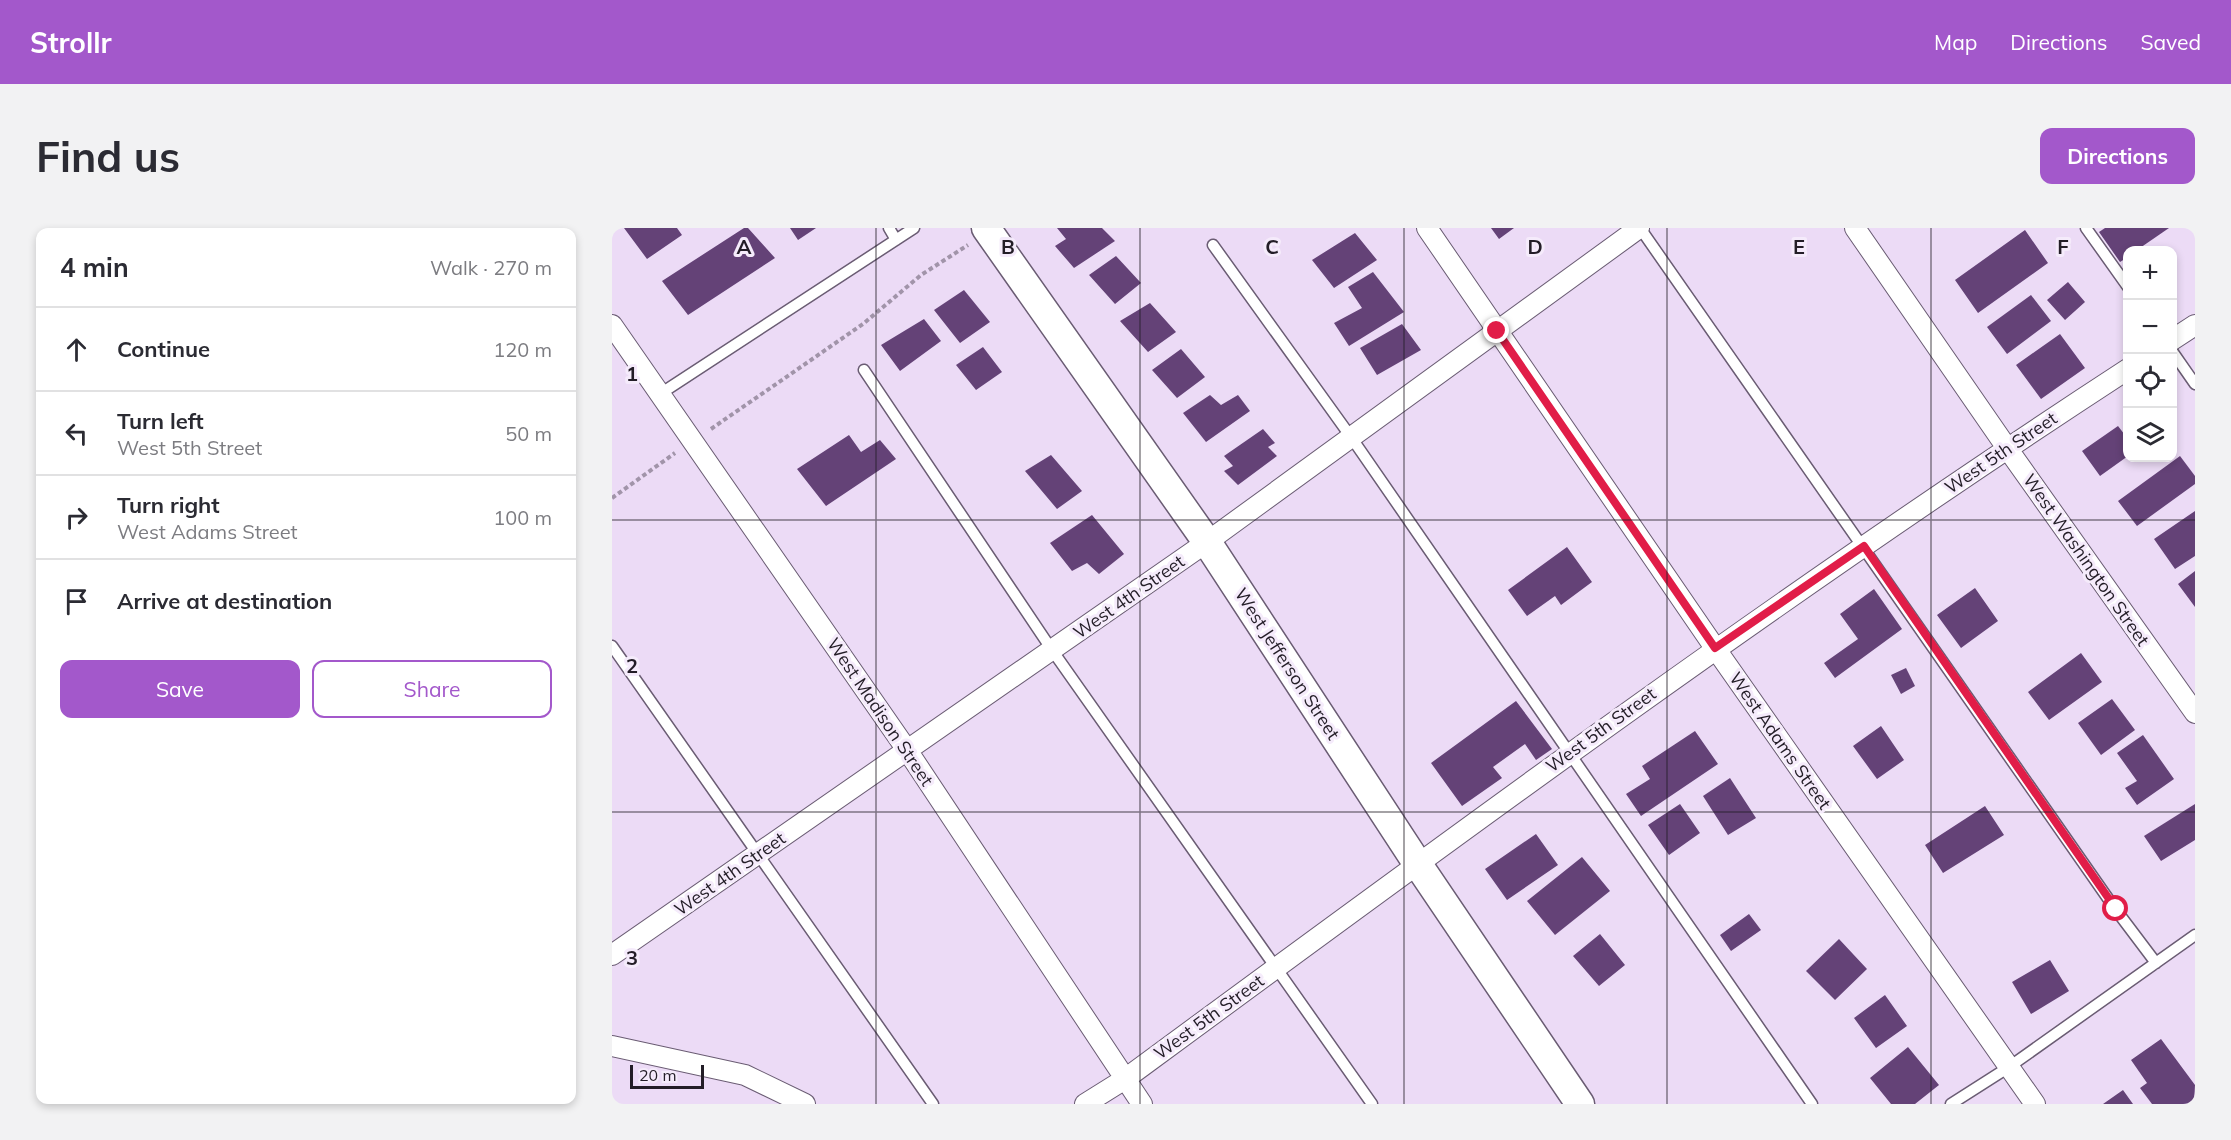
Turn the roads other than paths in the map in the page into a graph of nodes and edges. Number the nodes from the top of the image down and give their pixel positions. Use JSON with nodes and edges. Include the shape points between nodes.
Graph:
{"nodes":[{"id":1,"x":888,"y":228,"type":"edge"},
{"id":2,"x":914,"y":228,"type":"edge"},
{"id":3,"x":1427,"y":228,"type":"edge"},
{"id":4,"x":1640,"y":228,"type":"edge"},
{"id":5,"x":1855,"y":228,"type":"edge"},
{"id":6,"x":2086,"y":228,"type":"edge"},
{"id":7,"x":987,"y":230,"type":"edge"},
{"id":8,"x":896,"y":240,"type":"junction"},
{"id":9,"x":1213,"y":245,"type":"dead end"},
{"id":10,"x":2123,"y":281,"type":"edge"},
{"id":11,"x":612,"y":325,"type":"edge"},
{"id":12,"x":2195,"y":325,"type":"edge"},
{"id":13,"x":1497,"y":331,"type":"junction"},
{"id":14,"x":2177,"y":337,"type":"edge"},
{"id":15,"x":2174,"y":354,"type":"edge"},
{"id":16,"x":864,"y":370,"type":"dead end"},
{"id":17,"x":2123,"y":372,"type":"edge"},
{"id":18,"x":2195,"y":384,"type":"edge"},
{"id":19,"x":660,"y":394,"type":"junction"},
{"id":20,"x":1351,"y":437,"type":"junction"},
{"id":21,"x":2007,"y":448,"type":"junction"},
{"id":22,"x":1207,"y":542,"type":"junction"},
{"id":23,"x":1864,"y":546,"type":"junction"},
{"id":24,"x":612,"y":646,"type":"edge"},
{"id":25,"x":1715,"y":648,"type":"junction"},
{"id":26,"x":1052,"y":650,"type":"junction"},
{"id":27,"x":2195,"y":713,"type":"edge"},
{"id":28,"x":907,"y":750,"type":"junction"},
{"id":29,"x":1569,"y":753,"type":"junction"},
{"id":30,"x":758,"y":854,"type":"junction"},
{"id":31,"x":1417,"y":863,"type":"junction"},
{"id":32,"x":2195,"y":935,"type":"edge"},
{"id":33,"x":612,"y":955,"type":"edge"},
{"id":34,"x":2156,"y":963,"type":"junction"},
{"id":35,"x":1277,"y":967,"type":"junction"},
{"id":36,"x":612,"y":1046,"type":"edge"},
{"id":37,"x":2009,"y":1067,"type":"junction"},
{"id":38,"x":1125,"y":1079,"type":"junction"},
{"id":39,"x":805,"y":1104,"type":"edge"},
{"id":40,"x":933,"y":1104,"type":"edge"},
{"id":41,"x":1085,"y":1104,"type":"edge"},
{"id":42,"x":1142,"y":1104,"type":"edge"},
{"id":43,"x":1372,"y":1104,"type":"edge"},
{"id":44,"x":1580,"y":1104,"type":"edge"},
{"id":45,"x":1812,"y":1104,"type":"edge"},
{"id":46,"x":1951,"y":1104,"type":"edge"},
{"id":47,"x":2035,"y":1104,"type":"edge"}],
"edges":[{"from":1,"to":8,"type":"lane"},
{"from":2,"to":8,"type":"lane"},
{"from":3,"to":13,"type":"street","name":"West Adams Street"},
{"from":4,"to":13,"type":"street","name":"West 4th Street"},
{"from":4,"to":23,"type":"lane"},
{"from":5,"to":21,"type":"street","name":"West Washington Street"},
{"from":6,"to":10,"type":"lane"},
{"from":7,"to":22,"type":"street","name":"West Jefferson Street"},
{"from":8,"to":19,"type":"lane"},
{"from":9,"to":20,"type":"lane"},
{"from":11,"to":19,"type":"street","name":"West Madison Street"},
{"from":12,"to":14,"type":"street"},
{"from":13,"to":20,"type":"street","name":"West 4th Street"},
{"from":13,"to":25,"type":"street","name":"West Adams Street"},
{"from":15,"to":18,"type":"lane"},
{"from":16,"to":26,"type":"lane"},
{"from":17,"to":21,"type":"street","name":"West 5th Street"},
{"from":19,"to":28,"type":"street","name":"West Madison Street"},
{"from":20,"to":22,"type":"street","name":"West 4th Street"},
{"from":20,"to":29,"type":"lane"},
{"from":21,"to":23,"type":"street","name":"West 5th Street"},
{"from":21,"to":27,"type":"street","name":"West Washington Street"},
{"from":22,"to":26,"type":"street","name":"West 4th Street"},
{"from":22,"to":31,"type":"street","name":"West Jefferson Street"},
{"from":23,"to":25,"type":"street","name":"West 5th Street"},
{"from":23,"to":34,"type":"lane"},
{"from":24,"to":30,"type":"lane"},
{"from":25,"to":29,"type":"street","name":"West 5th Street"},
{"from":25,"to":37,"type":"street","name":"West Adams Street"},
{"from":26,"to":28,"type":"street","name":"West 4th Street"},
{"from":26,"to":35,"type":"lane"},
{"from":28,"to":30,"type":"street","name":"West 4th Street"},
{"from":28,"to":38,"type":"street","name":"West Madison Street"},
{"from":29,"to":31,"type":"street","name":"West 5th Street"},
{"from":29,"to":45,"type":"lane"},
{"from":30,"to":33,"type":"street","name":"West 4th Street"},
{"from":30,"to":40,"type":"lane"},
{"from":31,"to":35,"type":"street","name":"West 5th Street"},
{"from":31,"to":44,"type":"street","name":"West Jefferson Street"},
{"from":32,"to":34,"type":"lane"},
{"from":34,"to":37,"type":"lane"},
{"from":35,"to":38,"type":"street","name":"West 5th Street"},
{"from":35,"to":43,"type":"lane"},
{"from":36,"to":39,"type":"street","via":[[745,1075]]},
{"from":37,"to":46,"type":"lane"},
{"from":37,"to":47,"type":"street","name":"West Adams Street"},
{"from":38,"to":41,"type":"street","name":"West 5th Street"},
{"from":38,"to":42,"type":"street","name":"West Madison Street"}]}
